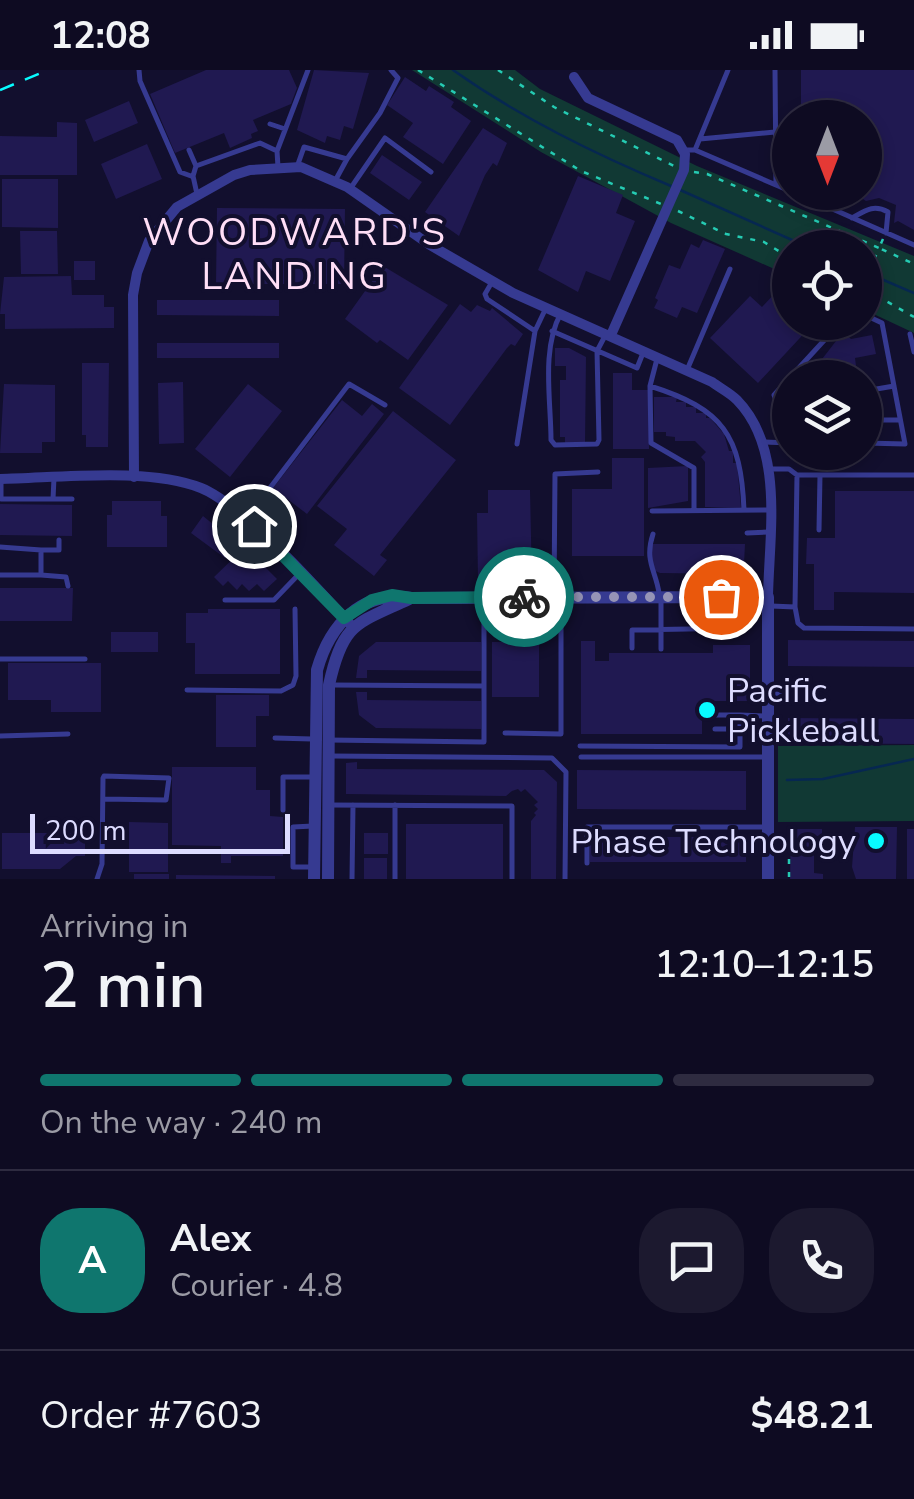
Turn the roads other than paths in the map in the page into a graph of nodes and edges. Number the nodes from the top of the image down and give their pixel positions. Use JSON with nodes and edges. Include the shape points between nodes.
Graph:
{"nodes":[{"id":1,"x":139,"y":70,"type":"edge"},
{"id":2,"x":308,"y":70,"type":"edge"},
{"id":3,"x":390,"y":70,"type":"edge"},
{"id":4,"x":728,"y":70,"type":"edge"},
{"id":5,"x":775,"y":70,"type":"edge"},
{"id":6,"x":574,"y":77,"type":"dead end"},
{"id":7,"x":775,"y":100,"type":"edge"},
{"id":8,"x":270,"y":124,"type":"dead end"},
{"id":9,"x":286,"y":129,"type":"junction"},
{"id":10,"x":772,"y":132,"type":"edge"},
{"id":11,"x":700,"y":139,"type":"junction"},
{"id":12,"x":189,"y":150,"type":"dead end"},
{"id":13,"x":689,"y":150,"type":"junction"},
{"id":14,"x":277,"y":152,"type":"junction"},
{"id":15,"x":347,"y":159,"type":"junction"},
{"id":16,"x":196,"y":166,"type":"junction"},
{"id":17,"x":278,"y":167,"type":"junction"},
{"id":18,"x":298,"y":167,"type":"junction"},
{"id":19,"x":431,"y":172,"type":"dead end"},
{"id":20,"x":193,"y":176,"type":"junction"},
{"id":21,"x":335,"y":181,"type":"junction"},
{"id":22,"x":772,"y":183,"type":"edge"},
{"id":23,"x":350,"y":188,"type":"junction"},
{"id":24,"x":198,"y":194,"type":"junction"},
{"id":25,"x":834,"y":210,"type":"edge"},
{"id":26,"x":852,"y":218,"type":"junction"},
{"id":27,"x":886,"y":233,"type":"junction"},
{"id":28,"x":914,"y":245,"type":"edge"},
{"id":29,"x":730,"y":269,"type":"dead end"},
{"id":30,"x":492,"y":281,"type":"junction"},
{"id":31,"x":546,"y":307,"type":"junction"},
{"id":32,"x":561,"y":313,"type":"junction"},
{"id":33,"x":882,"y":323,"type":"edge"},
{"id":34,"x":551,"y":330,"type":"junction"},
{"id":35,"x":535,"y":331,"type":"junction"},
{"id":36,"x":608,"y":334,"type":"junction"},
{"id":37,"x":910,"y":334,"type":"dead end"},
{"id":38,"x":824,"y":340,"type":"edge"},
{"id":39,"x":598,"y":350,"type":"junction"},
{"id":40,"x":644,"y":350,"type":"junction"},
{"id":41,"x":914,"y":352,"type":"edge"},
{"id":42,"x":658,"y":356,"type":"junction"},
{"id":43,"x":806,"y":360,"type":"edge"},
{"id":44,"x":687,"y":370,"type":"junction"},
{"id":45,"x":650,"y":386,"type":"junction"},
{"id":46,"x":894,"y":386,"type":"junction"},
{"id":47,"x":882,"y":388,"type":"edge"},
{"id":48,"x":385,"y":405,"type":"dead end"},
{"id":49,"x":882,"y":420,"type":"edge"},
{"id":50,"x":900,"y":420,"type":"junction"},
{"id":51,"x":761,"y":442,"type":"junction"},
{"id":52,"x":772,"y":442,"type":"edge"},
{"id":53,"x":882,"y":443,"type":"edge"},
{"id":54,"x":914,"y":443,"type":"edge"},
{"id":55,"x":517,"y":444,"type":"dead end"},
{"id":56,"x":905,"y":444,"type":"junction"},
{"id":57,"x":768,"y":470,"type":"junction"},
{"id":58,"x":598,"y":472,"type":"dead end"},
{"id":59,"x":797,"y":475,"type":"junction"},
{"id":60,"x":820,"y":475,"type":"junction"},
{"id":61,"x":914,"y":475,"type":"edge"},
{"id":62,"x":0,"y":478,"type":"edge"},
{"id":63,"x":54,"y":478,"type":"junction"},
{"id":64,"x":134,"y":478,"type":"junction"},
{"id":65,"x":263,"y":497,"type":"junction"},
{"id":66,"x":54,"y":499,"type":"junction"},
{"id":67,"x":72,"y":499,"type":"dead end"},
{"id":68,"x":694,"y":510,"type":"junction"},
{"id":69,"x":744,"y":510,"type":"junction"},
{"id":70,"x":770,"y":510,"type":"junction"},
{"id":71,"x":652,"y":511,"type":"dead end"},
{"id":72,"x":246,"y":519,"type":"junction"},
{"id":73,"x":294,"y":525,"type":"dead end"},
{"id":74,"x":820,"y":530,"type":"dead end"},
{"id":75,"x":769,"y":532,"type":"junction"},
{"id":76,"x":746,"y":533,"type":"dead end"},
{"id":77,"x":653,"y":534,"type":"dead end"},
{"id":78,"x":58,"y":540,"type":"dead end"},
{"id":79,"x":0,"y":547,"type":"edge"},
{"id":80,"x":41,"y":550,"type":"junction"},
{"id":81,"x":300,"y":573,"type":"junction"},
{"id":82,"x":0,"y":575,"type":"edge"},
{"id":83,"x":41,"y":576,"type":"junction"},
{"id":84,"x":68,"y":586,"type":"dead end"},
{"id":85,"x":558,"y":597,"type":"junction"},
{"id":86,"x":660,"y":597,"type":"junction"},
{"id":87,"x":484,"y":598,"type":"junction"},
{"id":88,"x":225,"y":600,"type":"dead end"},
{"id":89,"x":768,"y":601,"type":"junction"},
{"id":90,"x":795,"y":607,"type":"junction"},
{"id":91,"x":295,"y":609,"type":"dead end"},
{"id":92,"x":349,"y":623,"type":"junction"},
{"id":93,"x":661,"y":628,"type":"junction"},
{"id":94,"x":744,"y":628,"type":"dead end"},
{"id":95,"x":914,"y":629,"type":"edge"},
{"id":96,"x":632,"y":648,"type":"dead end"},
{"id":97,"x":661,"y":648,"type":"dead end"},
{"id":98,"x":0,"y":658,"type":"edge"},
{"id":99,"x":86,"y":659,"type":"dead end"},
{"id":100,"x":296,"y":670,"type":"junction"},
{"id":101,"x":317,"y":670,"type":"junction"},
{"id":102,"x":330,"y":685,"type":"junction"},
{"id":103,"x":484,"y":686,"type":"junction"},
{"id":104,"x":187,"y":690,"type":"dead end"},
{"id":105,"x":768,"y":694,"type":"junction"},
{"id":106,"x":794,"y":694,"type":"dead end"},
{"id":107,"x":714,"y":715,"type":"dead end"},
{"id":108,"x":740,"y":715,"type":"junction"},
{"id":109,"x":768,"y":716,"type":"junction"},
{"id":110,"x":715,"y":729,"type":"dead end"},
{"id":111,"x":740,"y":729,"type":"junction"},
{"id":112,"x":68,"y":734,"type":"dead end"},
{"id":113,"x":505,"y":734,"type":"dead end"},
{"id":114,"x":0,"y":736,"type":"edge"},
{"id":115,"x":275,"y":738,"type":"dead end"},
{"id":116,"x":314,"y":739,"type":"junction"},
{"id":117,"x":330,"y":740,"type":"junction"},
{"id":118,"x":580,"y":746,"type":"dead end"},
{"id":119,"x":314,"y":756,"type":"junction"},
{"id":120,"x":330,"y":756,"type":"junction"},
{"id":121,"x":581,"y":757,"type":"dead end"},
{"id":122,"x":768,"y":757,"type":"junction"},
{"id":123,"x":314,"y":777,"type":"junction"},
{"id":124,"x":103,"y":800,"type":"junction"},
{"id":125,"x":329,"y":805,"type":"junction"},
{"id":126,"x":353,"y":805,"type":"junction"},
{"id":127,"x":395,"y":805,"type":"junction"},
{"id":128,"x":283,"y":810,"type":"dead end"},
{"id":129,"x":314,"y":826,"type":"junction"},
{"id":130,"x":768,"y":827,"type":"junction"},
{"id":131,"x":587,"y":863,"type":"dead end"},
{"id":132,"x":314,"y":873,"type":"edge"},
{"id":133,"x":98,"y":879,"type":"edge"},
{"id":134,"x":328,"y":879,"type":"edge"},
{"id":135,"x":352,"y":879,"type":"edge"},
{"id":136,"x":395,"y":879,"type":"edge"},
{"id":137,"x":512,"y":879,"type":"edge"},
{"id":138,"x":565,"y":879,"type":"edge"},
{"id":139,"x":768,"y":879,"type":"edge"}],
"edges":[{"from":1,"to":20,"type":"lane","via":[[180,172]]},
{"from":2,"to":9,"type":"lane"},
{"from":3,"to":15,"type":"lane","via":[[398,78]]},
{"from":4,"to":11,"type":"lane"},
{"from":5,"to":7,"type":"lane"},
{"from":6,"to":13,"type":"street","via":[[588,98]]},
{"from":8,"to":9,"type":"lane"},
{"from":9,"to":14,"type":"lane"},
{"from":10,"to":11,"type":"lane"},
{"from":11,"to":13,"type":"lane"},
{"from":12,"to":16,"type":"lane"},
{"from":13,"to":22,"type":"lane"},
{"from":13,"to":36,"type":"street"},
{"from":14,"to":16,"type":"lane","via":[[260,142]]},
{"from":14,"to":17,"type":"lane"},
{"from":15,"to":18,"type":"lane","via":[[304,147]]},
{"from":15,"to":21,"type":"lane"},
{"from":16,"to":20,"type":"lane"},
{"from":17,"to":18,"type":"street"},
{"from":17,"to":24,"type":"street","via":[[234,176]]},
{"from":18,"to":21,"type":"street"},
{"from":19,"to":23,"type":"lane","via":[[385,138]]},
{"from":20,"to":24,"type":"lane"},
{"from":21,"to":23,"type":"street"},
{"from":23,"to":30,"type":"street"},
{"from":24,"to":64,"type":"street","via":[[158,226],[137,273]]},
{"from":25,"to":26,"type":"lane"},
{"from":26,"to":27,"type":"lane"},
{"from":26,"to":27,"type":"lane","via":[[880,207],[888,212]]},
{"from":27,"to":28,"type":"lane"},
{"from":29,"to":44,"type":"lane"},
{"from":30,"to":31,"type":"street"},
{"from":30,"to":35,"type":"lane","via":[[487,299]]},
{"from":31,"to":32,"type":"street"},
{"from":31,"to":35,"type":"lane"},
{"from":32,"to":34,"type":"lane"},
{"from":32,"to":36,"type":"street"},
{"from":33,"to":46,"type":"lane"},
{"from":34,"to":39,"type":"lane"},
{"from":34,"to":39,"type":"lane","via":[[555,445],[599,440]]},
{"from":35,"to":55,"type":"lane"},
{"from":36,"to":39,"type":"lane"},
{"from":36,"to":40,"type":"street"},
{"from":37,"to":41,"type":"lane"},
{"from":38,"to":43,"type":"lane"},
{"from":39,"to":40,"type":"lane","via":[[637,368]]},
{"from":40,"to":42,"type":"street"},
{"from":42,"to":44,"type":"street"},
{"from":42,"to":45,"type":"lane"},
{"from":44,"to":51,"type":"street","via":[[738,400]]},
{"from":45,"to":68,"type":"lane","via":[[651,443],[694,468]]},
{"from":45,"to":69,"type":"lane","via":[[698,404],[721,422],[737,454]]},
{"from":46,"to":47,"type":"lane"},
{"from":46,"to":50,"type":"lane"},
{"from":48,"to":65,"type":"lane","via":[[349,384]]},
{"from":49,"to":50,"type":"lane"},
{"from":50,"to":56,"type":"lane"},
{"from":51,"to":52,"type":"lane"},
{"from":51,"to":57,"type":"street"},
{"from":53,"to":56,"type":"lane"},
{"from":54,"to":56,"type":"lane"},
{"from":57,"to":59,"type":"lane"},
{"from":57,"to":70,"type":"street"},
{"from":58,"to":85,"type":"lane","via":[[554,474]]},
{"from":59,"to":60,"type":"lane"},
{"from":59,"to":90,"type":"lane"},
{"from":60,"to":61,"type":"lane"},
{"from":60,"to":74,"type":"lane"},
{"from":62,"to":63,"type":"street"},
{"from":62,"to":66,"type":"lane","via":[[1,499]]},
{"from":63,"to":64,"type":"street"},
{"from":63,"to":66,"type":"lane"},
{"from":64,"to":72,"type":"street","via":[[206,490]]},
{"from":65,"to":72,"type":"lane"},
{"from":65,"to":73,"type":"lane"},
{"from":66,"to":67,"type":"lane"},
{"from":68,"to":69,"type":"lane"},
{"from":68,"to":71,"type":"lane"},
{"from":69,"to":70,"type":"lane"},
{"from":70,"to":75,"type":"street"},
{"from":72,"to":81,"type":"street"},
{"from":75,"to":76,"type":"lane"},
{"from":75,"to":89,"type":"street"},
{"from":77,"to":86,"type":"lane","via":[[650,574]]},
{"from":78,"to":80,"type":"lane","via":[[59,550]]},
{"from":79,"to":80,"type":"lane"},
{"from":80,"to":83,"type":"lane"},
{"from":81,"to":88,"type":"lane","via":[[274,600]]},
{"from":81,"to":92,"type":"street"},
{"from":82,"to":83,"type":"lane"},
{"from":83,"to":84,"type":"lane","via":[[66,577]]},
{"from":85,"to":86,"type":"street"},
{"from":85,"to":87,"type":"street"},
{"from":85,"to":113,"type":"lane","via":[[561,734]]},
{"from":86,"to":89,"type":"street"},
{"from":86,"to":93,"type":"lane"},
{"from":87,"to":92,"type":"street","via":[[411,598]]},
{"from":87,"to":103,"type":"lane"},
{"from":89,"to":90,"type":"lane"},
{"from":89,"to":105,"type":"street"},
{"from":90,"to":95,"type":"lane","via":[[804,628]]},
{"from":91,"to":100,"type":"lane"},
{"from":92,"to":101,"type":"street","via":[[321,654]]},
{"from":92,"to":102,"type":"street"},
{"from":93,"to":94,"type":"lane"},
{"from":93,"to":96,"type":"lane","via":[[632,630]]},
{"from":93,"to":97,"type":"lane"},
{"from":98,"to":99,"type":"lane"},
{"from":100,"to":101,"type":"lane"},
{"from":100,"to":104,"type":"lane","via":[[292,685],[281,690]]},
{"from":101,"to":116,"type":"street"},
{"from":102,"to":103,"type":"lane"},
{"from":102,"to":117,"type":"street"},
{"from":103,"to":117,"type":"lane","via":[[484,742]]},
{"from":105,"to":106,"type":"lane"},
{"from":105,"to":109,"type":"street"},
{"from":107,"to":108,"type":"lane"},
{"from":108,"to":109,"type":"lane"},
{"from":108,"to":111,"type":"lane"},
{"from":109,"to":122,"type":"street"},
{"from":110,"to":111,"type":"lane"},
{"from":111,"to":118,"type":"lane","via":[[740,747]]},
{"from":112,"to":114,"type":"lane"},
{"from":115,"to":116,"type":"lane"},
{"from":116,"to":117,"type":"lane"},
{"from":116,"to":119,"type":"street"},
{"from":117,"to":120,"type":"street"},
{"from":119,"to":120,"type":"lane"},
{"from":119,"to":123,"type":"street"},
{"from":120,"to":125,"type":"street"},
{"from":120,"to":138,"type":"lane","via":[[552,758],[566,772]]},
{"from":121,"to":122,"type":"lane"},
{"from":122,"to":130,"type":"street"},
{"from":123,"to":128,"type":"lane","via":[[283,777]]},
{"from":123,"to":129,"type":"street"},
{"from":124,"to":124,"type":"lane","via":[[106,775],[169,778],[168,800]]},
{"from":124,"to":133,"type":"lane"},
{"from":125,"to":126,"type":"lane"},
{"from":125,"to":134,"type":"street"},
{"from":126,"to":127,"type":"lane"},
{"from":126,"to":135,"type":"lane"},
{"from":127,"to":136,"type":"lane"},
{"from":127,"to":137,"type":"lane","via":[[512,806]]},
{"from":129,"to":132,"type":"street"},
{"from":129,"to":132,"type":"lane","via":[[293,827],[292,867]]},
{"from":130,"to":131,"type":"lane","via":[[588,827]]},
{"from":130,"to":139,"type":"street"}]}
